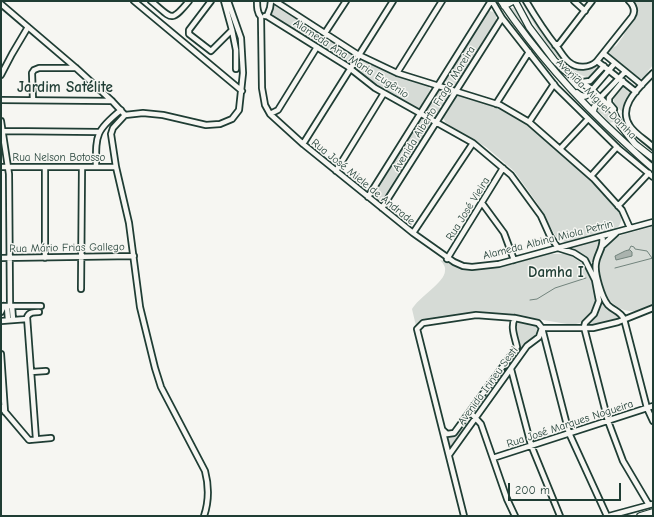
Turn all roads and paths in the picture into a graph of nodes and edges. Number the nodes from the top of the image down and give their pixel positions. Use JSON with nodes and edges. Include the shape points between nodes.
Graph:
{"nodes":[{"id":1,"x":134,"y":1,"type":"edge"},
{"id":2,"x":151,"y":1,"type":"edge"},
{"id":3,"x":189,"y":1,"type":"edge"},
{"id":4,"x":212,"y":1,"type":"edge"},
{"id":5,"x":224,"y":1,"type":"edge"},
{"id":6,"x":228,"y":1,"type":"edge"},
{"id":7,"x":257,"y":1,"type":"edge"},
{"id":8,"x":271,"y":1,"type":"edge"},
{"id":9,"x":275,"y":1,"type":"edge"},
{"id":10,"x":346,"y":1,"type":"edge"},
{"id":11,"x":393,"y":1,"type":"edge"},
{"id":12,"x":442,"y":1,"type":"edge"},
{"id":13,"x":491,"y":1,"type":"edge"},
{"id":14,"x":501,"y":1,"type":"edge"},
{"id":15,"x":514,"y":1,"type":"edge"},
{"id":16,"x":526,"y":1,"type":"edge"},
{"id":17,"x":574,"y":1,"type":"edge"},
{"id":18,"x":592,"y":1,"type":"edge"},
{"id":19,"x":630,"y":1,"type":"edge"},
{"id":20,"x":1,"y":4,"type":"edge"},
{"id":21,"x":504,"y":6,"type":"junction"},
{"id":22,"x":584,"y":11,"type":"junction"},
{"id":23,"x":267,"y":16,"type":"junction"},
{"id":24,"x":262,"y":17,"type":"junction"},
{"id":25,"x":502,"y":18,"type":"junction"},
{"id":26,"x":28,"y":27,"type":"junction"},
{"id":27,"x":232,"y":30,"type":"junction"},
{"id":28,"x":325,"y":33,"type":"junction"},
{"id":29,"x":555,"y":45,"type":"junction"},
{"id":30,"x":317,"y":47,"type":"junction"},
{"id":31,"x":529,"y":52,"type":"junction"},
{"id":32,"x":604,"y":54,"type":"junction"},
{"id":33,"x":359,"y":55,"type":"junction"},
{"id":34,"x":596,"y":62,"type":"junction"},
{"id":35,"x":615,"y":63,"type":"junction"},
{"id":36,"x":604,"y":66,"type":"junction"},
{"id":37,"x":76,"y":68,"type":"junction"},
{"id":38,"x":236,"y":69,"type":"dead end"},
{"id":39,"x":350,"y":69,"type":"junction"},
{"id":40,"x":609,"y":70,"type":"junction"},
{"id":41,"x":625,"y":72,"type":"junction"},
{"id":42,"x":653,"y":72,"type":"edge"},
{"id":43,"x":397,"y":73,"type":"junction"},
{"id":44,"x":1,"y":75,"type":"edge"},
{"id":45,"x":576,"y":78,"type":"junction"},
{"id":46,"x":621,"y":80,"type":"junction"},
{"id":47,"x":582,"y":82,"type":"junction"},
{"id":48,"x":554,"y":84,"type":"junction"},
{"id":49,"x":438,"y":85,"type":"junction"},
{"id":50,"x":642,"y":85,"type":"junction"},
{"id":51,"x":569,"y":88,"type":"junction"},
{"id":52,"x":592,"y":90,"type":"junction"},
{"id":53,"x":242,"y":91,"type":"junction"},
{"id":54,"x":456,"y":91,"type":"junction"},
{"id":55,"x":636,"y":92,"type":"junction"},
{"id":56,"x":384,"y":93,"type":"junction"},
{"id":57,"x":600,"y":98,"type":"junction"},
{"id":58,"x":1,"y":100,"type":"edge"},
{"id":59,"x":33,"y":100,"type":"junction"},
{"id":60,"x":112,"y":101,"type":"junction"},
{"id":61,"x":496,"y":104,"type":"junction"},
{"id":62,"x":121,"y":110,"type":"junction"},
{"id":63,"x":593,"y":112,"type":"junction"},
{"id":64,"x":420,"y":113,"type":"junction"},
{"id":65,"x":270,"y":114,"type":"junction"},
{"id":66,"x":125,"y":115,"type":"junction"},
{"id":67,"x":588,"y":119,"type":"junction"},
{"id":68,"x":1,"y":121,"type":"edge"},
{"id":69,"x":436,"y":122,"type":"junction"},
{"id":70,"x":529,"y":122,"type":"junction"},
{"id":71,"x":618,"y":122,"type":"junction"},
{"id":72,"x":606,"y":126,"type":"junction"},
{"id":73,"x":3,"y":131,"type":"junction"},
{"id":74,"x":99,"y":132,"type":"junction"},
{"id":75,"x":473,"y":143,"type":"junction"},
{"id":76,"x":303,"y":144,"type":"junction"},
{"id":77,"x":652,"y":145,"type":"edge"},
{"id":78,"x":617,"y":147,"type":"junction"},
{"id":79,"x":560,"y":149,"type":"junction"},
{"id":80,"x":653,"y":158,"type":"edge"},
{"id":81,"x":1,"y":167,"type":"edge"},
{"id":82,"x":8,"y":167,"type":"junction"},
{"id":83,"x":45,"y":167,"type":"junction"},
{"id":84,"x":82,"y":167,"type":"junction"},
{"id":85,"x":96,"y":167,"type":"junction"},
{"id":86,"x":116,"y":167,"type":"junction"},
{"id":87,"x":503,"y":168,"type":"junction"},
{"id":88,"x":653,"y":168,"type":"edge"},
{"id":89,"x":336,"y":171,"type":"junction"},
{"id":90,"x":651,"y":175,"type":"edge"},
{"id":91,"x":591,"y":176,"type":"junction"},
{"id":92,"x":368,"y":197,"type":"junction"},
{"id":93,"x":482,"y":202,"type":"junction"},
{"id":94,"x":618,"y":206,"type":"junction"},
{"id":95,"x":382,"y":208,"type":"junction"},
{"id":96,"x":653,"y":222,"type":"edge"},
{"id":97,"x":630,"y":228,"type":"junction"},
{"id":98,"x":617,"y":232,"type":"junction"},
{"id":99,"x":413,"y":233,"type":"junction"},
{"id":100,"x":602,"y":236,"type":"junction"},
{"id":101,"x":601,"y":246,"type":"junction"},
{"id":102,"x":558,"y":248,"type":"junction"},
{"id":103,"x":134,"y":256,"type":"junction"},
{"id":104,"x":1,"y":258,"type":"edge"},
{"id":105,"x":10,"y":258,"type":"junction"},
{"id":106,"x":45,"y":258,"type":"junction"},
{"id":107,"x":81,"y":258,"type":"junction"},
{"id":108,"x":447,"y":259,"type":"junction"},
{"id":109,"x":514,"y":260,"type":"junction"},
{"id":110,"x":81,"y":289,"type":"dead end"},
{"id":111,"x":7,"y":306,"type":"edge"},
{"id":112,"x":41,"y":306,"type":"dead end"},
{"id":113,"x":653,"y":308,"type":"edge"},
{"id":114,"x":1,"y":312,"type":"edge"},
{"id":115,"x":39,"y":312,"type":"dead end"},
{"id":116,"x":516,"y":318,"type":"junction"},
{"id":117,"x":27,"y":319,"type":"junction"},
{"id":118,"x":624,"y":319,"type":"junction"},
{"id":119,"x":11,"y":320,"type":"junction"},
{"id":120,"x":1,"y":321,"type":"edge"},
{"id":121,"x":584,"y":327,"type":"junction"},
{"id":122,"x":542,"y":328,"type":"junction"},
{"id":123,"x":1,"y":354,"type":"edge"},
{"id":124,"x":511,"y":369,"type":"junction"},
{"id":125,"x":46,"y":371,"type":"dead end"},
{"id":126,"x":31,"y":372,"type":"junction"},
{"id":127,"x":653,"y":406,"type":"edge"},
{"id":128,"x":1,"y":407,"type":"edge"},
{"id":129,"x":647,"y":408,"type":"junction"},
{"id":130,"x":5,"y":412,"type":"junction"},
{"id":131,"x":470,"y":412,"type":"junction"},
{"id":132,"x":476,"y":418,"type":"junction"},
{"id":133,"x":608,"y":421,"type":"junction"},
{"id":134,"x":653,"y":421,"type":"edge"},
{"id":135,"x":442,"y":430,"type":"junction"},
{"id":136,"x":569,"y":433,"type":"junction"},
{"id":137,"x":51,"y":438,"type":"dead end"},
{"id":138,"x":36,"y":440,"type":"junction"},
{"id":139,"x":531,"y":445,"type":"junction"},
{"id":140,"x":449,"y":455,"type":"junction"},
{"id":141,"x":493,"y":458,"type":"junction"},
{"id":142,"x":651,"y":504,"type":"edge"},
{"id":143,"x":653,"y":512,"type":"edge"},
{"id":144,"x":204,"y":516,"type":"edge"},
{"id":145,"x":464,"y":516,"type":"edge"},
{"id":146,"x":515,"y":516,"type":"edge"},
{"id":147,"x":560,"y":516,"type":"edge"},
{"id":148,"x":608,"y":516,"type":"edge"},
{"id":149,"x":640,"y":516,"type":"edge"}],
"edges":[{"from":1,"to":53,"type":"street"},
{"from":2,"to":3,"type":"street","via":[[171,16],[177,15]]},
{"from":4,"to":27,"type":"street","via":[[189,30],[189,34],[212,52]]},
{"from":5,"to":27,"type":"street"},
{"from":6,"to":53,"type":"street","via":[[240,38]]},
{"from":7,"to":24,"type":"street","via":[[257,10]]},
{"from":8,"to":23,"type":"street"},
{"from":9,"to":28,"type":"street","name":"Alameda Ana Maria Eugênio"},
{"from":10,"to":28,"type":"street"},
{"from":11,"to":33,"type":"street"},
{"from":12,"to":43,"type":"street"},
{"from":13,"to":25,"type":"street"},
{"from":13,"to":49,"type":"street","name":"Avenida Alberto Fraga Moreira"},
{"from":14,"to":21,"type":"street","name":"Avenida Miguel Damha"},
{"from":15,"to":21,"type":"street"},
{"from":15,"to":45,"type":"street","name":"Avenida Miguel Damha","via":[[529,27],[554,60]]},
{"from":16,"to":29,"type":"street","via":[[540,26]]},
{"from":17,"to":22,"type":"street"},
{"from":18,"to":22,"type":"street"},
{"from":19,"to":32,"type":"street","via":[[635,11]]},
{"from":20,"to":26,"type":"street"},
{"from":21,"to":51,"type":"street","name":"Avenida Miguel Damha"},
{"from":22,"to":29,"type":"street","via":[[559,44]]},
{"from":23,"to":24,"type":"street"},
{"from":23,"to":30,"type":"street","name":"Alameda Ana Maria Eugênio"},
{"from":24,"to":65,"type":"street","via":[[262,88],[265,105]]},
{"from":25,"to":31,"type":"street"},
{"from":25,"to":54,"type":"street","name":"Avenida Alberto Fraga Moreira"},
{"from":26,"to":37,"type":"street"},
{"from":26,"to":44,"type":"street"},
{"from":27,"to":38,"type":"street"},
{"from":28,"to":33,"type":"street","name":"Alameda Ana Maria Eugênio"},
{"from":29,"to":34,"type":"street","via":[[568,62],[577,66],[586,67]]},
{"from":30,"to":39,"type":"street","name":"Alameda Ana Maria Eugênio"},
{"from":30,"to":65,"type":"street","via":[[278,110]]},
{"from":31,"to":48,"type":"street"},
{"from":31,"to":61,"type":"street"},
{"from":32,"to":34,"type":"street"},
{"from":32,"to":35,"type":"street"},
{"from":33,"to":39,"type":"street"},
{"from":33,"to":43,"type":"street","name":"Alameda Ana Maria Eugênio"},
{"from":34,"to":36,"type":"street"},
{"from":35,"to":40,"type":"street"},
{"from":35,"to":41,"type":"street"},
{"from":36,"to":40,"type":"street"},
{"from":36,"to":47,"type":"street","via":[[591,80]]},
{"from":37,"to":59,"type":"street","via":[[34,70]]},
{"from":37,"to":60,"type":"street"},
{"from":39,"to":56,"type":"street","name":"Alameda Ana Maria Eugênio"},
{"from":39,"to":76,"type":"street"},
{"from":40,"to":46,"type":"street"},
{"from":40,"to":52,"type":"street"},
{"from":41,"to":46,"type":"street"},
{"from":41,"to":50,"type":"street"},
{"from":42,"to":50,"type":"street"},
{"from":43,"to":49,"type":"street","name":"Alameda Ana Maria Eugênio"},
{"from":45,"to":47,"type":"street","name":"Avenida Miguel Damha"},
{"from":45,"to":51,"type":"street","via":[[572,78]]},
{"from":46,"to":55,"type":"street"},
{"from":46,"to":57,"type":"street","via":[[605,91]]},
{"from":46,"to":71,"type":"street","via":[[609,100],[618,115]]},
{"from":47,"to":52,"type":"street","name":"Avenida Miguel Damha"},
{"from":48,"to":67,"type":"street"},
{"from":48,"to":70,"type":"street"},
{"from":49,"to":54,"type":"street","name":"Alameda Ana Maria Eugênio"},
{"from":49,"to":64,"type":"street","name":"Avenida Alberto Fraga Moreira"},
{"from":50,"to":55,"type":"street"},
{"from":51,"to":52,"type":"street","via":[[583,97]]},
{"from":51,"to":63,"type":"street","name":"Avenida Miguel Damha"},
{"from":52,"to":57,"type":"street","name":"Avenida Miguel Damha"},
{"from":53,"to":66,"type":"street","via":[[239,110],[232,119],[220,124],[206,125],[143,113]]},
{"from":54,"to":61,"type":"street","name":"Alameda Ana Maria Eugênio"},
{"from":54,"to":69,"type":"street","name":"Avenida Alberto Fraga Moreira"},
{"from":55,"to":77,"type":"street","via":[[628,102],[626,116],[630,127]]},
{"from":56,"to":64,"type":"street","name":"Alameda Ana Maria Eugênio"},
{"from":56,"to":89,"type":"street"},
{"from":57,"to":63,"type":"street"},
{"from":57,"to":71,"type":"street","name":"Avenida Miguel Damha","via":[[613,111]]},
{"from":58,"to":59,"type":"street"},
{"from":59,"to":60,"type":"street"},
{"from":60,"to":62,"type":"street"},
{"from":61,"to":70,"type":"street","name":"Alameda Ana Maria Eugênio"},
{"from":62,"to":66,"type":"street"},
{"from":62,"to":74,"type":"street"},
{"from":63,"to":72,"type":"street","name":"Avenida Miguel Damha"},
{"from":64,"to":69,"type":"street","name":"Alameda Ana Maria Eugênio"},
{"from":64,"to":92,"type":"street","name":"Avenida Alberto Fraga Moreira"},
{"from":65,"to":76,"type":"street","name":"Rua José Miele de Andrade"},
{"from":66,"to":86,"type":"street","via":[[111,134]]},
{"from":67,"to":78,"type":"street"},
{"from":67,"to":79,"type":"street"},
{"from":68,"to":73,"type":"street"},
{"from":69,"to":75,"type":"street","name":"Alameda Ana Maria Eugênio"},
{"from":69,"to":95,"type":"street","name":"Avenida Alberto Fraga Moreira"},
{"from":70,"to":79,"type":"street","name":"Alameda Ana Maria Eugênio"},
{"from":71,"to":72,"type":"street","via":[[613,126]]},
{"from":71,"to":80,"type":"street","name":"Avenida Miguel Damha","via":[[634,144]]},
{"from":72,"to":88,"type":"street","name":"Avenida Miguel Damha"},
{"from":73,"to":74,"type":"street"},
{"from":73,"to":82,"type":"street"},
{"from":74,"to":85,"type":"street","via":[[96,140]]},
{"from":75,"to":87,"type":"street","name":"Alameda Ana Maria Eugênio"},
{"from":75,"to":99,"type":"street"},
{"from":76,"to":89,"type":"street","name":"Rua José Miele de Andrade"},
{"from":78,"to":90,"type":"street"},
{"from":78,"to":91,"type":"street"},
{"from":79,"to":91,"type":"street","name":"Alameda Ana Maria Eugênio"},
{"from":81,"to":82,"type":"street","name":"Rua Nelson Botosso"},
{"from":82,"to":83,"type":"street","name":"Rua Nelson Botosso"},
{"from":82,"to":105,"type":"street"},
{"from":83,"to":84,"type":"street","name":"Rua Nelson Botosso"},
{"from":83,"to":106,"type":"street"},
{"from":84,"to":85,"type":"street","name":"Rua Nelson Botosso"},
{"from":84,"to":107,"type":"street"},
{"from":85,"to":86,"type":"street","name":"Rua Nelson Botosso"},
{"from":86,"to":103,"type":"street"},
{"from":87,"to":93,"type":"street","name":"Rua José Vieira"},
{"from":87,"to":102,"type":"street","name":"Alameda Ana Maria Eugênio","via":[[512,175],[541,216]]},
{"from":89,"to":92,"type":"street","name":"Rua José Miele de Andrade"},
{"from":90,"to":94,"type":"street"},
{"from":91,"to":94,"type":"street","name":"Alameda Ana Maria Eugênio"},
{"from":92,"to":95,"type":"street","name":"Rua José Miele de Andrade"},
{"from":93,"to":108,"type":"street","name":"Rua José Vieira"},
{"from":93,"to":109,"type":"street","via":[[504,234]]},
{"from":94,"to":97,"type":"street","name":"Alameda Ana Maria Eugênio"},
{"from":95,"to":99,"type":"street","name":"Rua José Miele de Andrade"},
{"from":96,"to":97,"type":"street","name":"Alameda Albina Miola Petrin"},
{"from":97,"to":98,"type":"street","name":"Alameda Albina Miola Petrin"},
{"from":98,"to":100,"type":"street","name":"Alameda Albina Miola Petrin"},
{"from":98,"to":101,"type":"street"},
{"from":99,"to":108,"type":"street","name":"Rua José Miele de Andrade"},
{"from":100,"to":101,"type":"street"},
{"from":100,"to":102,"type":"street","name":"Alameda Albina Miola Petrin"},
{"from":101,"to":118,"type":"street","via":[[596,269],[602,294],[604,300]]},
{"from":102,"to":109,"type":"street","name":"Alameda Albina Miola Petrin"},
{"from":102,"to":121,"type":"street","via":[[584,260],[595,280],[599,301],[594,314]]},
{"from":103,"to":107,"type":"street","name":"Rua Mário Frias Gallego"},
{"from":103,"to":144,"type":"street","via":[[140,307],[161,387],[206,471],[208,493]]},
{"from":104,"to":105,"type":"street","name":"Rua Mário Frias Gallego"},
{"from":105,"to":106,"type":"street","name":"Rua Mário Frias Gallego"},
{"from":105,"to":111,"type":"street"},
{"from":106,"to":107,"type":"street","name":"Rua Mário Frias Gallego"},
{"from":107,"to":110,"type":"street"},
{"from":108,"to":109,"type":"street","name":"Alameda Albina Miola Petrin","via":[[472,267]]},
{"from":111,"to":112,"type":"street"},
{"from":111,"to":114,"type":"street"},
{"from":111,"to":119,"type":"street"},
{"from":113,"to":118,"type":"street"},
{"from":115,"to":117,"type":"street","via":[[30,313]]},
{"from":116,"to":122,"type":"street","via":[[538,323]]},
{"from":116,"to":131,"type":"street","name":"Avenida Irineu Sesti","via":[[513,329],[517,347]]},
{"from":116,"to":135,"type":"street","via":[[476,315],[423,323],[417,329]]},
{"from":117,"to":119,"type":"street"},
{"from":117,"to":126,"type":"street"},
{"from":118,"to":121,"type":"street","via":[[593,328]]},
{"from":118,"to":129,"type":"street"},
{"from":119,"to":120,"type":"street"},
{"from":121,"to":122,"type":"street"},
{"from":121,"to":133,"type":"street"},
{"from":122,"to":124,"type":"street","name":"Avenida Irineu Sesti","via":[[539,336],[527,346]]},
{"from":122,"to":136,"type":"street"},
{"from":123,"to":130,"type":"street"},
{"from":124,"to":132,"type":"street","name":"Avenida Irineu Sesti"},
{"from":124,"to":139,"type":"street"},
{"from":125,"to":126,"type":"street"},
{"from":126,"to":138,"type":"street"},
{"from":127,"to":129,"type":"street","name":"Rua José Marques Nogueira"},
{"from":128,"to":130,"type":"street"},
{"from":129,"to":133,"type":"street","name":"Rua José Marques Nogueira"},
{"from":129,"to":134,"type":"street"},
{"from":130,"to":138,"type":"street","via":[[29,440]]},
{"from":131,"to":132,"type":"street"},
{"from":131,"to":135,"type":"street","name":"Avenida Irineu Sesti","via":[[454,433],[447,434]]},
{"from":132,"to":140,"type":"street","name":"Avenida Irineu Sesti"},
{"from":132,"to":141,"type":"street","via":[[481,424]]},
{"from":133,"to":136,"type":"street","name":"Rua José Marques Nogueira"},
{"from":133,"to":142,"type":"street","via":[[623,461]]},
{"from":135,"to":140,"type":"street"},
{"from":136,"to":139,"type":"street","name":"Rua José Marques Nogueira"},
{"from":136,"to":148,"type":"street"},
{"from":137,"to":138,"type":"street"},
{"from":139,"to":141,"type":"street","name":"Rua José Marques Nogueira"},
{"from":139,"to":147,"type":"street"},
{"from":140,"to":145,"type":"street"},
{"from":141,"to":146,"type":"street"},
{"from":142,"to":148,"type":"street"},
{"from":143,"to":149,"type":"street"}]}
